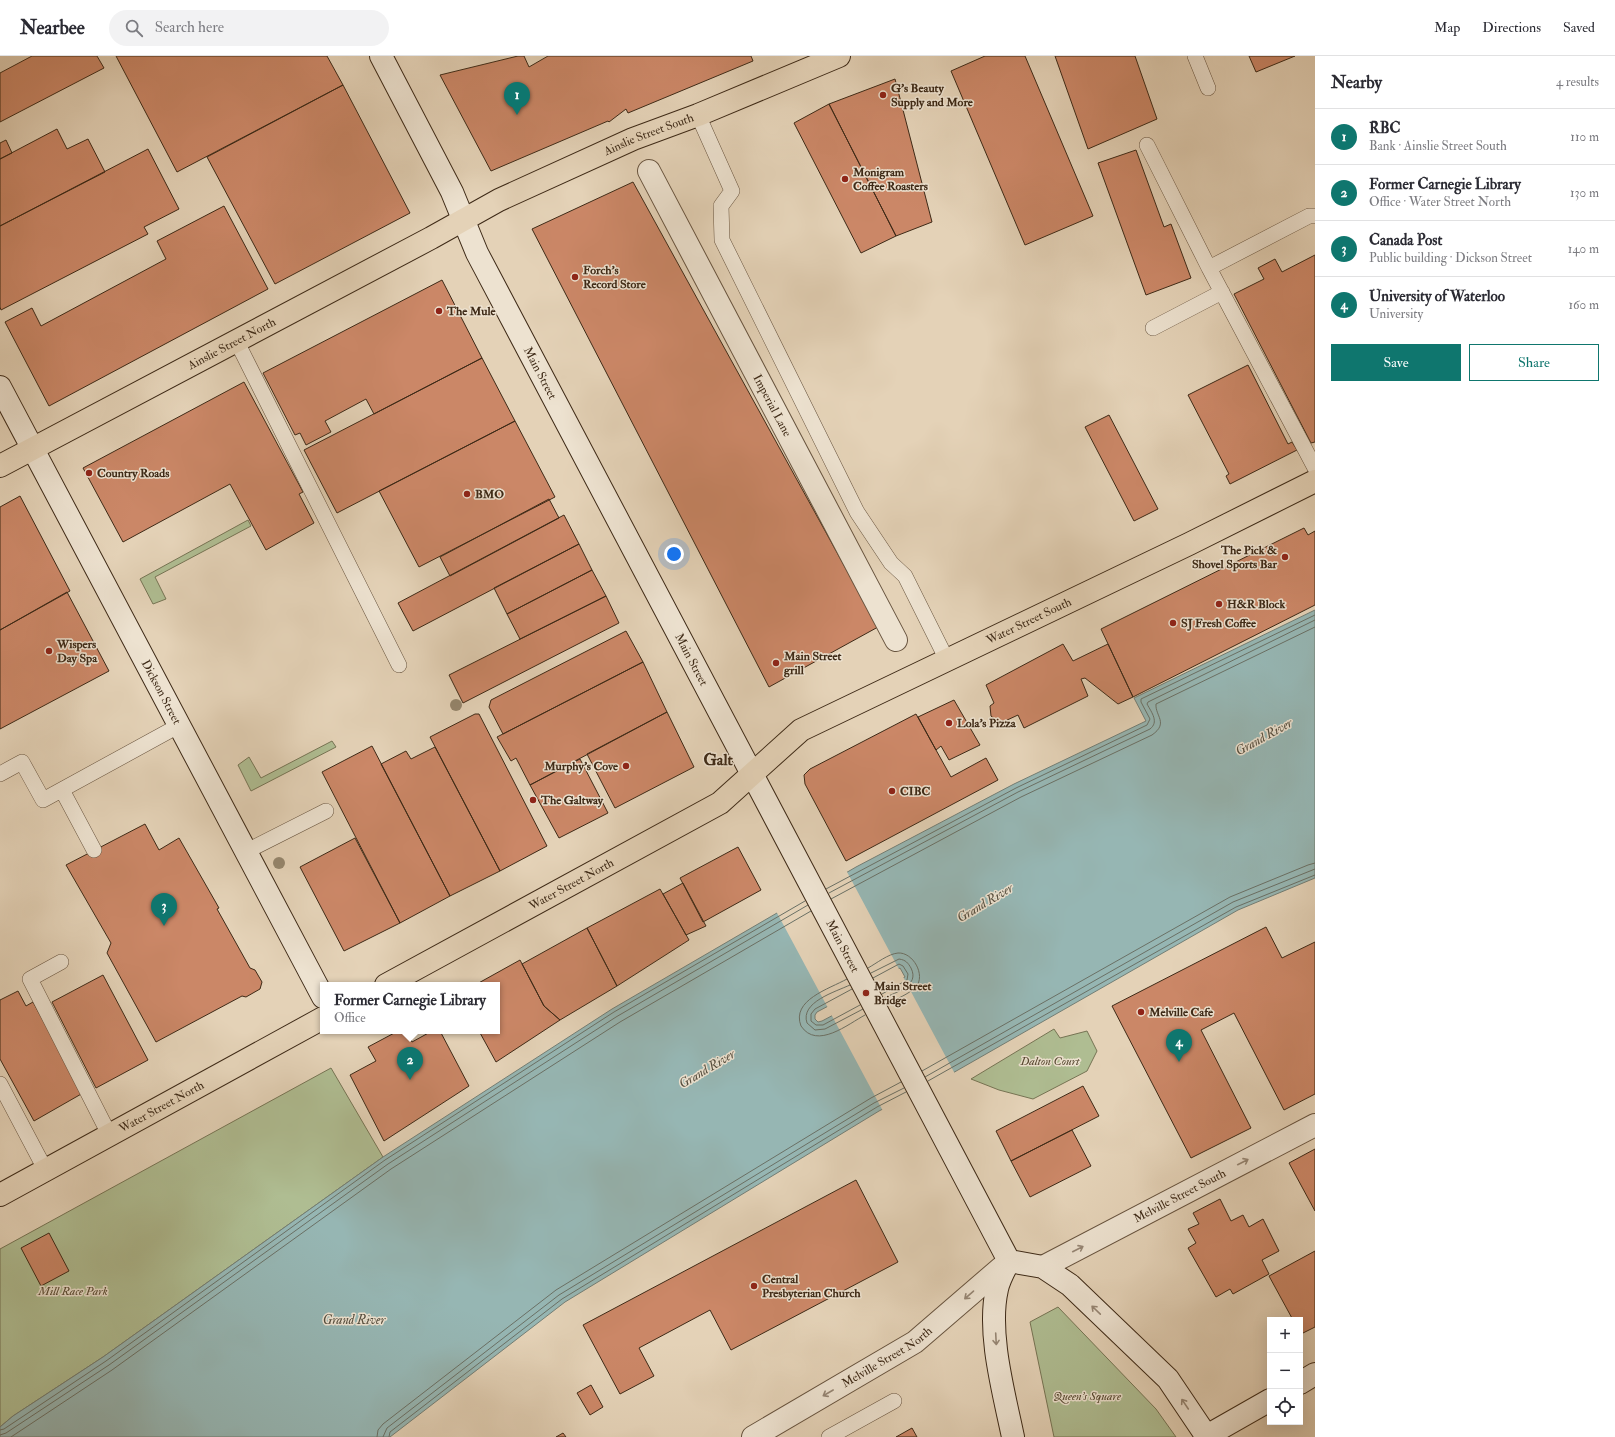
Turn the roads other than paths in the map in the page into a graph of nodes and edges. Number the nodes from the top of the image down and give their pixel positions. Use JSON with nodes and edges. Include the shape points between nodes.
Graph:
{"nodes":[{"id":1,"x":381,"y":56,"type":"edge"},
{"id":2,"x":839,"y":56,"type":"edge"},
{"id":3,"x":1195,"y":56,"type":"edge"},
{"id":4,"x":1208,"y":88,"type":"dead end"},
{"id":5,"x":698,"y":115,"type":"junction"},
{"id":6,"x":1147,"y":145,"type":"dead end"},
{"id":7,"x":649,"y":171,"type":"dead end"},
{"id":8,"x":1315,"y":216,"type":"edge"},
{"id":9,"x":463,"y":220,"type":"junction"},
{"id":10,"x":1209,"y":268,"type":"junction"},
{"id":11,"x":1222,"y":292,"type":"junction"},
{"id":12,"x":1153,"y":328,"type":"dead end"},
{"id":13,"x":236,"y":340,"type":"junction"},
{"id":14,"x":0,"y":387,"type":"edge"},
{"id":15,"x":33,"y":448,"type":"junction"},
{"id":16,"x":0,"y":466,"type":"edge"},
{"id":17,"x":1315,"y":468,"type":"edge"},
{"id":18,"x":1315,"y":481,"type":"edge"},
{"id":19,"x":896,"y":640,"type":"dead end"},
{"id":20,"x":947,"y":660,"type":"junction"},
{"id":21,"x":400,"y":665,"type":"dead end"},
{"id":22,"x":180,"y":726,"type":"junction"},
{"id":23,"x":0,"y":774,"type":"edge"},
{"id":24,"x":752,"y":775,"type":"junction"},
{"id":25,"x":62,"y":790,"type":"junction"},
{"id":26,"x":326,"y":810,"type":"dead end"},
{"id":27,"x":94,"y":850,"type":"dead end"},
{"id":28,"x":247,"y":851,"type":"junction"},
{"id":29,"x":61,"y":962,"type":"dead end"},
{"id":30,"x":392,"y":982,"type":"edge"},
{"id":31,"x":320,"y":991,"type":"edge"},
{"id":32,"x":320,"y":1020,"type":"edge"},
{"id":33,"x":0,"y":1084,"type":"edge"},
{"id":34,"x":1315,"y":1125,"type":"edge"},
{"id":35,"x":109,"y":1134,"type":"junction"},
{"id":36,"x":45,"y":1169,"type":"junction"},
{"id":37,"x":0,"y":1195,"type":"edge"},
{"id":38,"x":1009,"y":1260,"type":"junction"},
{"id":39,"x":1044,"y":1267,"type":"junction"},
{"id":40,"x":1315,"y":1374,"type":"edge"},
{"id":41,"x":1303,"y":1381,"type":"edge"},
{"id":42,"x":894,"y":1401,"type":"dead end"},
{"id":43,"x":1267,"y":1402,"type":"edge"},
{"id":44,"x":753,"y":1437,"type":"edge"},
{"id":45,"x":829,"y":1437,"type":"edge"},
{"id":46,"x":1013,"y":1437,"type":"edge"},
{"id":47,"x":1206,"y":1437,"type":"edge"}],
"edges":[{"from":1,"to":9,"type":"street","name":"Main Street","via":[[452,192]]},
{"from":2,"to":5,"type":"main road","name":"Ainslie Street South"},
{"from":3,"to":4,"type":"lane"},
{"from":5,"to":9,"type":"main road","name":"Ainslie Street South","via":[[619,146],[499,200]]},
{"from":5,"to":20,"type":"lane","via":[[732,191],[721,206],[722,240],[857,512],[891,564],[905,576]]},
{"from":6,"to":10,"type":"lane"},
{"from":7,"to":19,"type":"street","name":"Imperial Lane"},
{"from":8,"to":10,"type":"lane","via":[[1309,216]]},
{"from":9,"to":13,"type":"main road","name":"Ainslie Street North"},
{"from":9,"to":24,"type":"street","name":"Main Street","via":[[477,253]]},
{"from":10,"to":11,"type":"lane"},
{"from":11,"to":12,"type":"lane"},
{"from":11,"to":17,"type":"lane"},
{"from":13,"to":15,"type":"main road","name":"Ainslie Street North"},
{"from":13,"to":21,"type":"lane"},
{"from":14,"to":15,"type":"street","name":"Dickson Street"},
{"from":15,"to":16,"type":"main road","name":"Ainslie Street North"},
{"from":15,"to":22,"type":"street","name":"Dickson Street"},
{"from":18,"to":20,"type":"main road","name":"Water Street South"},
{"from":20,"to":24,"type":"main road","name":"Water Street South","via":[[802,730]]},
{"from":22,"to":25,"type":"lane"},
{"from":22,"to":28,"type":"street","name":"Dickson Street"},
{"from":23,"to":25,"type":"lane","via":[[22,762],[43,800]]},
{"from":24,"to":30,"type":"main road","name":"Water Street North","via":[[720,803]]},
{"from":24,"to":38,"type":"street","name":"Main Street"},
{"from":25,"to":27,"type":"lane"},
{"from":26,"to":28,"type":"lane"},
{"from":28,"to":31,"type":"street","name":"Dickson Street"},
{"from":29,"to":35,"type":"lane","via":[[30,979]]},
{"from":32,"to":35,"type":"main road","name":"Water Street North"},
{"from":33,"to":36,"type":"lane"},
{"from":39,"to":34,"type":"street","name":"Melville Street South","one_way":true},
{"from":35,"to":36,"type":"main road","name":"Water Street North"},
{"from":36,"to":37,"type":"main road","name":"Water Street North"},
{"from":38,"to":39,"type":"street"},
{"from":38,"to":44,"type":"street","name":"Melville Street North","one_way":true,"via":[[915,1342]]},
{"from":38,"to":46,"type":"street","one_way":true,"via":[[997,1288],[995,1318],[996,1350]]},
{"from":47,"to":39,"type":"street","one_way":true,"via":[[1168,1379],[1070,1285]]},
{"from":40,"to":41,"type":"street"},
{"from":42,"to":45,"type":"lane"},
{"from":43,"to":47,"type":"street"}]}
